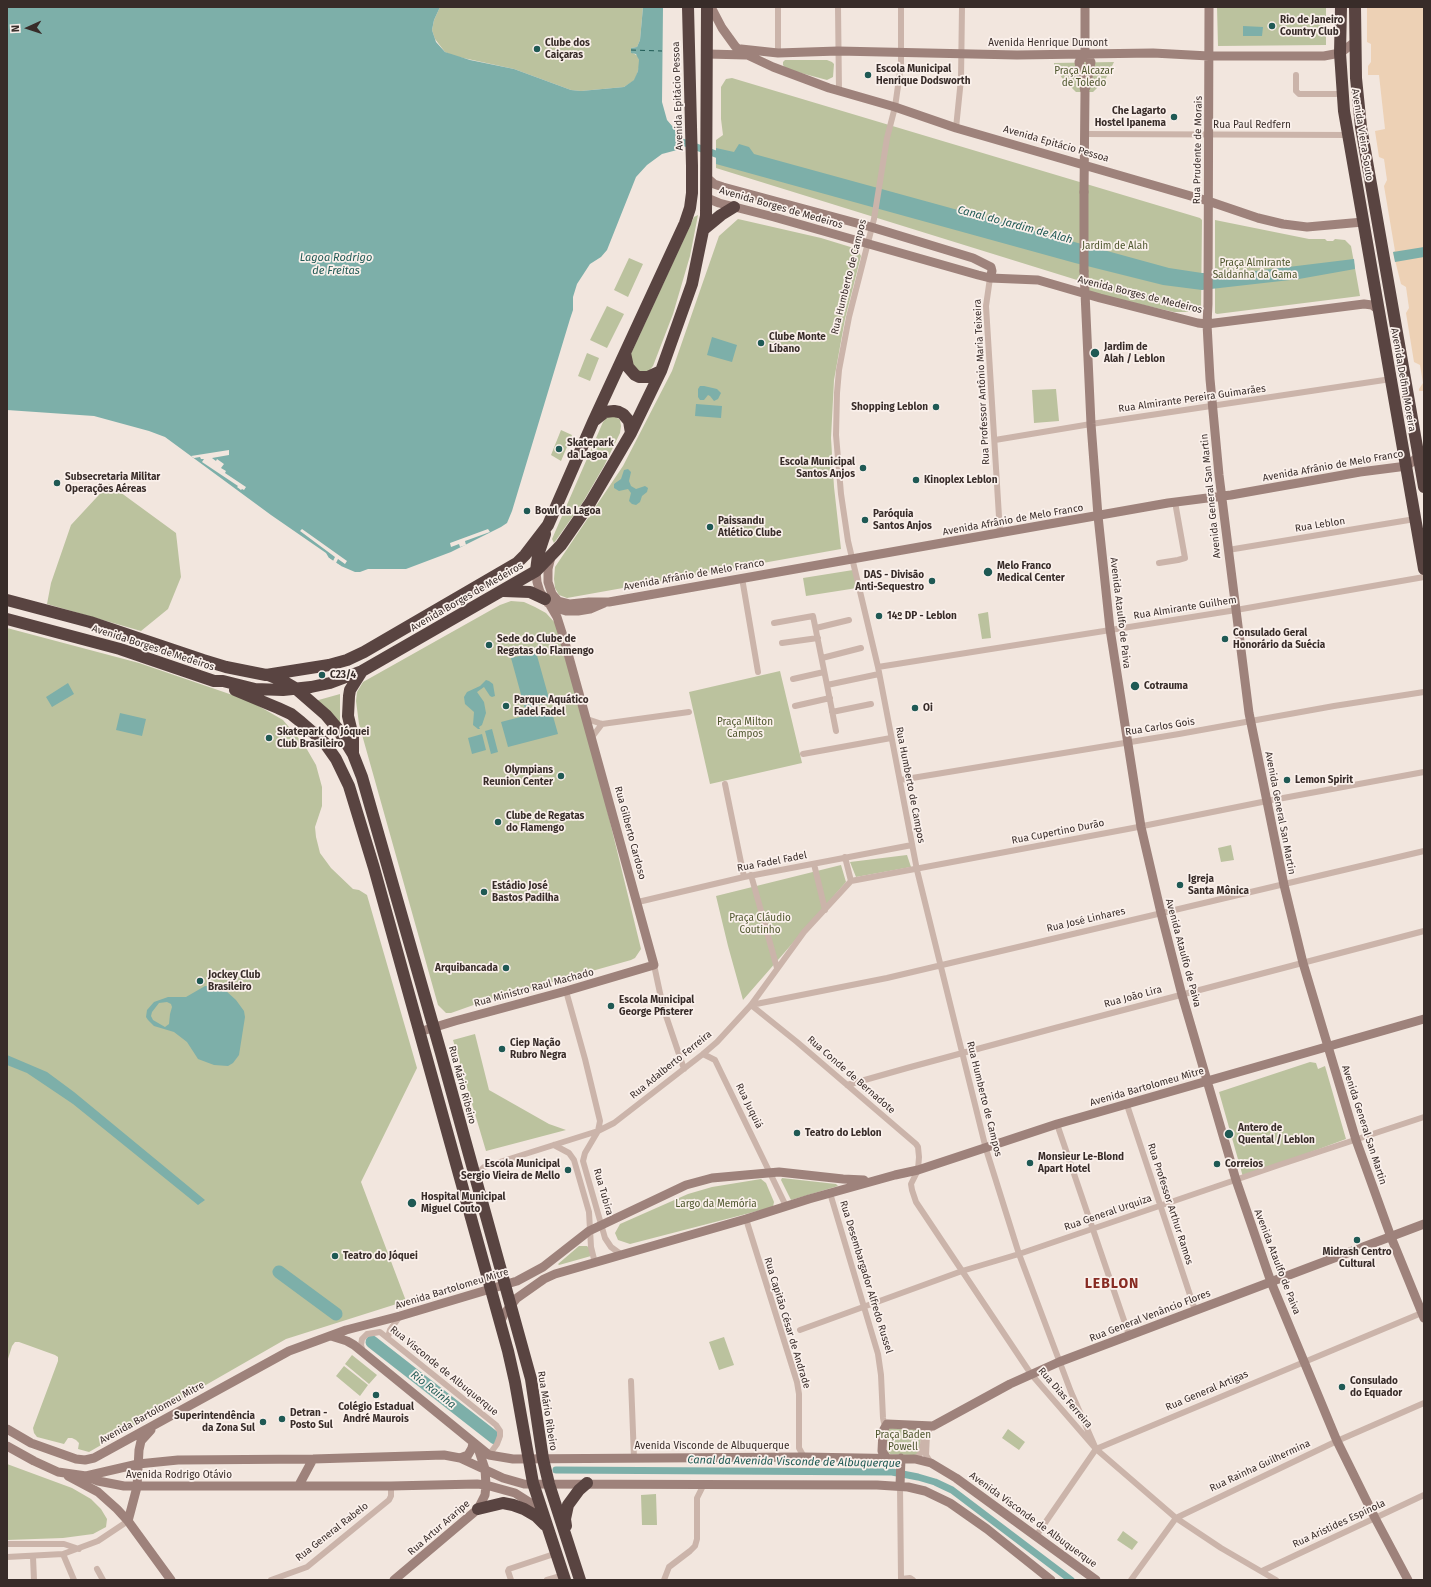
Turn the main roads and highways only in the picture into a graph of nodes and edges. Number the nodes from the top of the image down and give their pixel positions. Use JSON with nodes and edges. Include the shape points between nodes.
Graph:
{"nodes":[{"id":1,"x":688,"y":7,"type":"edge"},
{"id":2,"x":707,"y":7,"type":"edge"},
{"id":3,"x":711,"y":7,"type":"edge"},
{"id":4,"x":1085,"y":7,"type":"edge"},
{"id":5,"x":1209,"y":7,"type":"edge"},
{"id":6,"x":1341,"y":7,"type":"edge"},
{"id":7,"x":1355,"y":7,"type":"edge"},
{"id":8,"x":1355,"y":42,"type":"junction"},
{"id":9,"x":737,"y":49,"type":"junction"},
{"id":10,"x":778,"y":53,"type":"junction"},
{"id":11,"x":1340,"y":53,"type":"junction"},
{"id":12,"x":707,"y":54,"type":"junction"},
{"id":13,"x":1086,"y":54,"type":"junction"},
{"id":14,"x":749,"y":56,"type":"junction"},
{"id":15,"x":1209,"y":56,"type":"junction"},
{"id":16,"x":690,"y":65,"type":"junction"},
{"id":17,"x":773,"y":67,"type":"junction"},
{"id":18,"x":1084,"y":164,"type":"junction"},
{"id":19,"x":706,"y":173,"type":"junction"},
{"id":20,"x":692,"y":185,"type":"junction"},
{"id":21,"x":707,"y":198,"type":"junction"},
{"id":22,"x":1208,"y":201,"type":"junction"},
{"id":23,"x":734,"y":207,"type":"junction"},
{"id":24,"x":1363,"y":222,"type":"junction"},
{"id":25,"x":704,"y":229,"type":"junction"},
{"id":26,"x":1380,"y":237,"type":"joint"},
{"id":27,"x":1367,"y":243,"type":"joint"},
{"id":28,"x":990,"y":278,"type":"junction"},
{"id":29,"x":1389,"y":286,"type":"junction"},
{"id":30,"x":1086,"y":294,"type":"junction"},
{"id":31,"x":1208,"y":294,"type":"joint"},
{"id":32,"x":1379,"y":310,"type":"junction"},
{"id":33,"x":1207,"y":324,"type":"junction"},
{"id":34,"x":625,"y":353,"type":"junction"},
{"id":35,"x":661,"y":371,"type":"junction"},
{"id":36,"x":593,"y":422,"type":"junction"},
{"id":37,"x":631,"y":433,"type":"junction"},
{"id":38,"x":1419,"y":456,"type":"junction"},
{"id":39,"x":1406,"y":466,"type":"junction"},
{"id":40,"x":1424,"y":487,"type":"edge"},
{"id":41,"x":1222,"y":496,"type":"junction"},
{"id":42,"x":1098,"y":516,"type":"junction"},
{"id":43,"x":548,"y":525,"type":"junction"},
{"id":44,"x":551,"y":557,"type":"junction"},
{"id":45,"x":1424,"y":569,"type":"edge"},
{"id":46,"x":536,"y":571,"type":"junction"},
{"id":47,"x":503,"y":591,"type":"junction"},
{"id":48,"x":7,"y":600,"type":"edge"},
{"id":49,"x":547,"y":602,"type":"junction"},
{"id":50,"x":609,"y":602,"type":"junction"},
{"id":51,"x":7,"y":618,"type":"edge"},
{"id":52,"x":362,"y":671,"type":"junction"},
{"id":53,"x":266,"y":675,"type":"junction"},
{"id":54,"x":214,"y":681,"type":"junction"},
{"id":55,"x":295,"y":688,"type":"junction"},
{"id":56,"x":353,"y":754,"type":"junction"},
{"id":57,"x":654,"y":964,"type":"joint"},
{"id":58,"x":1424,"y":1019,"type":"edge"},
{"id":59,"x":434,"y":1027,"type":"junction"},
{"id":60,"x":419,"y":1032,"type":"junction"},
{"id":61,"x":1328,"y":1046,"type":"junction"},
{"id":62,"x":1208,"y":1081,"type":"junction"},
{"id":63,"x":878,"y":1179,"type":"junction"},
{"id":64,"x":1424,"y":1224,"type":"edge"},
{"id":65,"x":1391,"y":1237,"type":"junction"},
{"id":66,"x":1271,"y":1282,"type":"junction"},
{"id":67,"x":505,"y":1285,"type":"junction"},
{"id":68,"x":491,"y":1289,"type":"junction"},
{"id":69,"x":510,"y":1306,"type":"junction"},
{"id":70,"x":1423,"y":1314,"type":"edge"},
{"id":71,"x":500,"y":1323,"type":"junction"},
{"id":72,"x":330,"y":1336,"type":"junction"},
{"id":73,"x":160,"y":1421,"type":"junction"},
{"id":74,"x":920,"y":1426,"type":"joint"},
{"id":75,"x":7,"y":1429,"type":"edge"},
{"id":76,"x":475,"y":1445,"type":"junction"},
{"id":77,"x":7,"y":1446,"type":"edge"},
{"id":78,"x":460,"y":1458,"type":"junction"},
{"id":79,"x":886,"y":1458,"type":"junction"},
{"id":80,"x":901,"y":1458,"type":"junction"},
{"id":81,"x":313,"y":1459,"type":"junction"},
{"id":82,"x":528,"y":1459,"type":"junction"},
{"id":83,"x":543,"y":1459,"type":"junction"},
{"id":84,"x":138,"y":1464,"type":"junction"},
{"id":85,"x":485,"y":1469,"type":"junction"},
{"id":86,"x":58,"y":1472,"type":"junction"},
{"id":87,"x":86,"y":1476,"type":"junction"},
{"id":88,"x":533,"y":1483,"type":"junction"},
{"id":89,"x":549,"y":1484,"type":"junction"},
{"id":90,"x":587,"y":1484,"type":"junction"},
{"id":91,"x":299,"y":1485,"type":"junction"},
{"id":92,"x":486,"y":1485,"type":"junction"},
{"id":93,"x":900,"y":1486,"type":"junction"},
{"id":94,"x":137,"y":1487,"type":"junction"},
{"id":95,"x":478,"y":1509,"type":"junction"},
{"id":96,"x":543,"y":1513,"type":"junction"},
{"id":97,"x":128,"y":1521,"type":"junction"},
{"id":98,"x":548,"y":1528,"type":"junction"},
{"id":99,"x":568,"y":1541,"type":"junction"},
{"id":100,"x":564,"y":1577,"type":"edge"},
{"id":101,"x":172,"y":1580,"type":"edge"},
{"id":102,"x":394,"y":1580,"type":"edge"},
{"id":103,"x":580,"y":1580,"type":"edge"},
{"id":104,"x":1051,"y":1580,"type":"edge"},
{"id":105,"x":1096,"y":1580,"type":"edge"},
{"id":106,"x":1408,"y":1580,"type":"edge"}],
"edges":[{"from":1,"to":16,"type":"highway","name":"Avenida Epitácio Pessoa"},
{"from":2,"to":12,"type":"highway"},
{"from":3,"to":9,"type":"main road","name":"Avenida Epitácio Pessoa","via":[[719,24]]},
{"from":4,"to":13,"type":"main road"},
{"from":5,"to":15,"type":"main road","name":"Rua Prudente de Morais"},
{"from":6,"to":11,"type":"highway","name":"Avenida Vieira Souto"},
{"from":7,"to":8,"type":"highway","name":"Avenida Vieira Souto"},
{"from":8,"to":11,"type":"main road","name":"Avenida Henrique Dumont"},
{"from":8,"to":26,"type":"highway","name":"Avenida Vieira Souto","via":[[1358,104]]},
{"from":9,"to":10,"type":"main road","name":"Avenida Henrique Dumont"},
{"from":9,"to":14,"type":"main road","name":"Avenida Epitácio Pessoa"},
{"from":10,"to":13,"type":"main road","name":"Avenida Henrique Dumont","via":[[838,51]]},
{"from":10,"to":17,"type":"main road","via":[[773,61]]},
{"from":11,"to":15,"type":"main road","name":"Avenida Henrique Dumont","via":[[1324,56]]},
{"from":11,"to":24,"type":"highway","name":"Avenida Vieira Souto","via":[[1348,135]]},
{"from":12,"to":14,"type":"main road","name":"Avenida Epitácio Pessoa"},
{"from":12,"to":16,"type":"highway"},
{"from":12,"to":19,"type":"highway"},
{"from":13,"to":15,"type":"main road","name":"Avenida Henrique Dumont"},
{"from":13,"to":18,"type":"main road","name":"Avenida Ataulfo de Paiva","via":[[1079,62],[1085,92]]},
{"from":14,"to":17,"type":"main road","name":"Avenida Epitácio Pessoa"},
{"from":15,"to":22,"type":"main road","name":"Rua Prudente de Morais"},
{"from":16,"to":20,"type":"highway","name":"Avenida Epitácio Pessoa"},
{"from":17,"to":18,"type":"main road","name":"Avenida Epitácio Pessoa","via":[[956,128]]},
{"from":18,"to":22,"type":"main road","name":"Avenida Epitácio Pessoa"},
{"from":18,"to":30,"type":"main road","name":"Avenida Ataulfo de Paiva","bridge":true},
{"from":19,"to":21,"type":"highway"},
{"from":19,"to":28,"type":"main road","name":"Avenida Borges de Medeiros","via":[[714,184],[723,187],[871,227],[986,263],[992,269]]},
{"from":20,"to":21,"type":"highway","via":[[697,192]]},
{"from":20,"to":34,"type":"highway","name":"Avenida Borges de Medeiros","via":[[690,208],[685,223]]},
{"from":21,"to":23,"type":"main road","name":"Avenida Borges de Medeiros"},
{"from":21,"to":25,"type":"highway","name":"Avenida Borges de Medeiros"},
{"from":22,"to":24,"type":"main road","name":"Avenida Epitácio Pessoa","via":[[1258,218],[1293,226]]},
{"from":22,"to":31,"type":"main road","name":"Rua Prudente de Morais"},
{"from":23,"to":25,"type":"highway"},
{"from":23,"to":28,"type":"main road","name":"Avenida Borges de Medeiros"},
{"from":24,"to":27,"type":"highway","name":"Avenida Vieira Souto"},
{"from":24,"to":29,"type":"highway","via":[[1373,238],[1380,276]]},
{"from":25,"to":35,"type":"highway","name":"Avenida Borges de Medeiros","via":[[692,284]]},
{"from":26,"to":29,"type":"highway","name":"Avenida Delfim Moreira"},
{"from":27,"to":32,"type":"highway","name":"Avenida Delfim Moreira"},
{"from":28,"to":30,"type":"main road","name":"Avenida Borges de Medeiros","via":[[1038,280]]},
{"from":29,"to":38,"type":"highway","name":"Avenida Delfim Moreira"},
{"from":30,"to":33,"type":"main road","name":"Avenida Borges de Medeiros"},
{"from":30,"to":42,"type":"main road","name":"Avenida Ataulfo de Paiva","via":[[1091,424]]},
{"from":31,"to":33,"type":"main road","name":"Avenida General San Martin"},
{"from":32,"to":33,"type":"main road","name":"Avenida Borges de Medeiros","via":[[1372,305],[1364,304]]},
{"from":32,"to":39,"type":"highway","name":"Avenida Delfim Moreira"},
{"from":33,"to":41,"type":"main road","name":"Avenida General San Martin","via":[[1212,406]]},
{"from":34,"to":35,"type":"highway","via":[[628,367],[635,375],[648,376]]},
{"from":34,"to":36,"type":"highway","name":"Avenida Borges de Medeiros"},
{"from":35,"to":37,"type":"highway","name":"Avenida Borges de Medeiros"},
{"from":36,"to":37,"type":"highway","via":[[600,414],[614,411],[626,417]]},
{"from":36,"to":43,"type":"highway","name":"Avenida Borges de Medeiros"},
{"from":37,"to":44,"type":"highway","name":"Avenida Borges de Medeiros","via":[[590,503]]},
{"from":38,"to":39,"type":"main road","name":"Avenida Afrânio de Melo Franco"},
{"from":38,"to":40,"type":"highway","name":"Avenida Delfim Moreira"},
{"from":39,"to":41,"type":"main road","name":"Avenida Afrânio de Melo Franco"},
{"from":39,"to":45,"type":"highway","name":"Avenida Delfim Moreira"},
{"from":41,"to":42,"type":"main road","name":"Avenida Afrânio de Melo Franco"},
{"from":41,"to":61,"type":"main road","name":"Avenida General San Martin","via":[[1251,721],[1284,885],[1303,963]]},
{"from":42,"to":50,"type":"main road","name":"Avenida Afrânio de Melo Franco"},
{"from":42,"to":62,"type":"main road","name":"Avenida Ataulfo de Paiva","via":[[1110,629],[1141,827],[1182,995]]},
{"from":43,"to":46,"type":"highway","via":[[538,555]]},
{"from":43,"to":53,"type":"highway","name":"Avenida Borges de Medeiros","via":[[517,563],[364,652],[330,665]]},
{"from":44,"to":46,"type":"highway","name":"Avenida Borges de Medeiros"},
{"from":44,"to":50,"type":"main road","name":"Avenida Afrânio de Melo Franco","via":[[548,582],[552,594],[558,601],[570,604]]},
{"from":46,"to":47,"type":"highway","name":"Avenida Borges de Medeiros"},
{"from":46,"to":49,"type":"main road","via":[[538,586]]},
{"from":47,"to":49,"type":"highway","via":[[530,592]]},
{"from":47,"to":52,"type":"highway","name":"Avenida Borges de Medeiros"},
{"from":48,"to":53,"type":"highway","name":"Avenida Borges de Medeiros","via":[[90,622],[208,662]]},
{"from":49,"to":50,"type":"main road","name":"Avenida Afrânio de Melo Franco","via":[[563,610],[574,611],[590,609]]},
{"from":49,"to":57,"type":"main road","name":"Rua Gilberto Cardoso","via":[[560,625]]},
{"from":51,"to":54,"type":"highway","name":"Avenida Borges de Medeiros","via":[[120,649]]},
{"from":52,"to":55,"type":"highway","name":"Avenida Borges de Medeiros","via":[[330,683]]},
{"from":52,"to":56,"type":"highway","via":[[349,696],[348,716],[353,736]]},
{"from":53,"to":55,"type":"highway","name":"Rua Mário Ribeiro"},
{"from":54,"to":55,"type":"highway","name":"Avenida Borges de Medeiros","via":[[270,690]]},
{"from":54,"to":60,"type":"highway","via":[[290,714],[324,742],[336,759],[349,786],[374,868]]},
{"from":55,"to":56,"type":"highway","name":"Rua Mário Ribeiro","via":[[326,715]]},
{"from":56,"to":59,"type":"highway","name":"Rua Mário Ribeiro","via":[[370,800]]},
{"from":57,"to":59,"type":"main road","name":"Rua Ministro Raul Machado"},
{"from":58,"to":61,"type":"main road","name":"Avenida Bartolomeu Mitre"},
{"from":59,"to":60,"type":"main road","name":"Rua Ministro Raul Machado"},
{"from":59,"to":67,"type":"highway","name":"Rua Mário Ribeiro"},
{"from":60,"to":68,"type":"highway"},
{"from":61,"to":62,"type":"main road","name":"Avenida Bartolomeu Mitre"},
{"from":61,"to":65,"type":"main road","name":"Avenida General San Martin","via":[[1356,1140]]},
{"from":62,"to":63,"type":"main road","name":"Avenida Bartolomeu Mitre","via":[[1058,1124],[918,1170]]},
{"from":62,"to":66,"type":"main road","name":"Avenida Ataulfo de Paiva","via":[[1236,1180]]},
{"from":63,"to":67,"type":"main road","name":"Avenida Bartolomeu Mitre","via":[[843,1179],[770,1172],[712,1178],[686,1185],[590,1231],[543,1267]]},
{"from":63,"to":69,"type":"main road","name":"Avenida Bartolomeu Mitre","via":[[555,1274],[523,1292]]},
{"from":64,"to":65,"type":"main road","name":"Rua General Venâncio Flores"},
{"from":65,"to":66,"type":"main road","name":"Rua General Venâncio Flores"},
{"from":65,"to":70,"type":"main road","name":"Avenida General San Martin"},
{"from":66,"to":74,"type":"main road","name":"Rua General Venâncio Flores","via":[[1059,1362],[931,1427]]},
{"from":66,"to":106,"type":"main road","name":"Avenida Ataulfo de Paiva","via":[[1337,1441]]},
{"from":67,"to":68,"type":"main road","name":"Avenida Bartolomeu Mitre"},
{"from":67,"to":69,"type":"highway","name":"Rua Mário Ribeiro"},
{"from":68,"to":71,"type":"highway"},
{"from":68,"to":72,"type":"main road","name":"Avenida Bartolomeu Mitre"},
{"from":69,"to":71,"type":"main road","name":"Avenida Bartolomeu Mitre"},
{"from":69,"to":83,"type":"highway","name":"Rua Mário Ribeiro","via":[[532,1384]]},
{"from":71,"to":82,"type":"highway","via":[[515,1382]]},
{"from":72,"to":73,"type":"main road","name":"Avenida Bartolomeu Mitre","via":[[289,1351]]},
{"from":72,"to":76,"type":"main road","via":[[347,1341],[363,1353]]},
{"from":73,"to":75,"type":"main road","name":"Avenida Bartolomeu Mitre","via":[[94,1458],[84,1460],[31,1443]]},
{"from":73,"to":84,"type":"main road","via":[[141,1441]]},
{"from":74,"to":79,"type":"main road","name":"Rua Desembargador Alfredo Russel","via":[[887,1424],[883,1431],[882,1451]]},
{"from":76,"to":78,"type":"main road","via":[[468,1454]]},
{"from":76,"to":82,"type":"main road","name":"Avenida Visconde de Albuquerque","via":[[488,1455]]},
{"from":76,"to":85,"type":"main road","name":"Rua Artur Araripe","via":[[482,1455]]},
{"from":77,"to":86,"type":"main road"},
{"from":78,"to":81,"type":"main road","name":"Avenida Rodrigo Otávio","via":[[435,1455]]},
{"from":78,"to":85,"type":"main road","name":"Avenida Rodrigo Otávio"},
{"from":79,"to":80,"type":"main road","name":"Avenida Visconde de Albuquerque"},
{"from":79,"to":83,"type":"main road","name":"Avenida Visconde de Albuquerque"},
{"from":80,"to":93,"type":"main road"},
{"from":80,"to":105,"type":"main road","name":"Avenida Visconde de Albuquerque","via":[[930,1463],[956,1478]]},
{"from":81,"to":84,"type":"main road","name":"Avenida Rodrigo Otávio","via":[[178,1460]]},
{"from":81,"to":91,"type":"main road"},
{"from":82,"to":83,"type":"main road","name":"Avenida Visconde de Albuquerque"},
{"from":82,"to":88,"type":"highway"},
{"from":83,"to":89,"type":"highway","name":"Rua Mário Ribeiro"},
{"from":84,"to":87,"type":"main road","name":"Avenida Rodrigo Otávio"},
{"from":84,"to":94,"type":"main road"},
{"from":85,"to":88,"type":"main road","name":"Avenida Rodrigo Otávio","via":[[520,1483]]},
{"from":85,"to":92,"type":"main road","name":"Rua Artur Araripe"},
{"from":86,"to":87,"type":"main road"},
{"from":86,"to":97,"type":"main road","via":[[105,1497]]},
{"from":87,"to":94,"type":"main road","name":"Avenida Rodrigo Otávio","via":[[106,1483]]},
{"from":88,"to":89,"type":"main road","name":"Avenida Rodrigo Otávio"},
{"from":88,"to":96,"type":"highway"},
{"from":89,"to":90,"type":"main road"},
{"from":89,"to":99,"type":"highway","name":"Rua Mário Ribeiro"},
{"from":90,"to":93,"type":"main road"},
{"from":90,"to":99,"type":"highway","via":[[579,1490],[568,1506],[565,1519]]},
{"from":91,"to":92,"type":"main road","name":"Avenida Rodrigo Otávio"},
{"from":91,"to":94,"type":"main road","name":"Avenida Rodrigo Otávio"},
{"from":92,"to":95,"type":"main road","name":"Rua Artur Araripe","via":[[485,1495]]},
{"from":92,"to":96,"type":"main road","name":"Avenida Rodrigo Otávio","via":[[514,1492]]},
{"from":93,"to":104,"type":"main road","via":[[925,1491],[950,1503],[993,1533]]},
{"from":94,"to":97,"type":"main road"},
{"from":95,"to":98,"type":"highway","via":[[504,1503],[513,1505],[536,1516]]},
{"from":95,"to":102,"type":"main road","name":"Rua Artur Araripe"},
{"from":96,"to":98,"type":"highway"},
{"from":97,"to":101,"type":"main road"},
{"from":98,"to":100,"type":"highway"},
{"from":99,"to":103,"type":"highway"}]}
